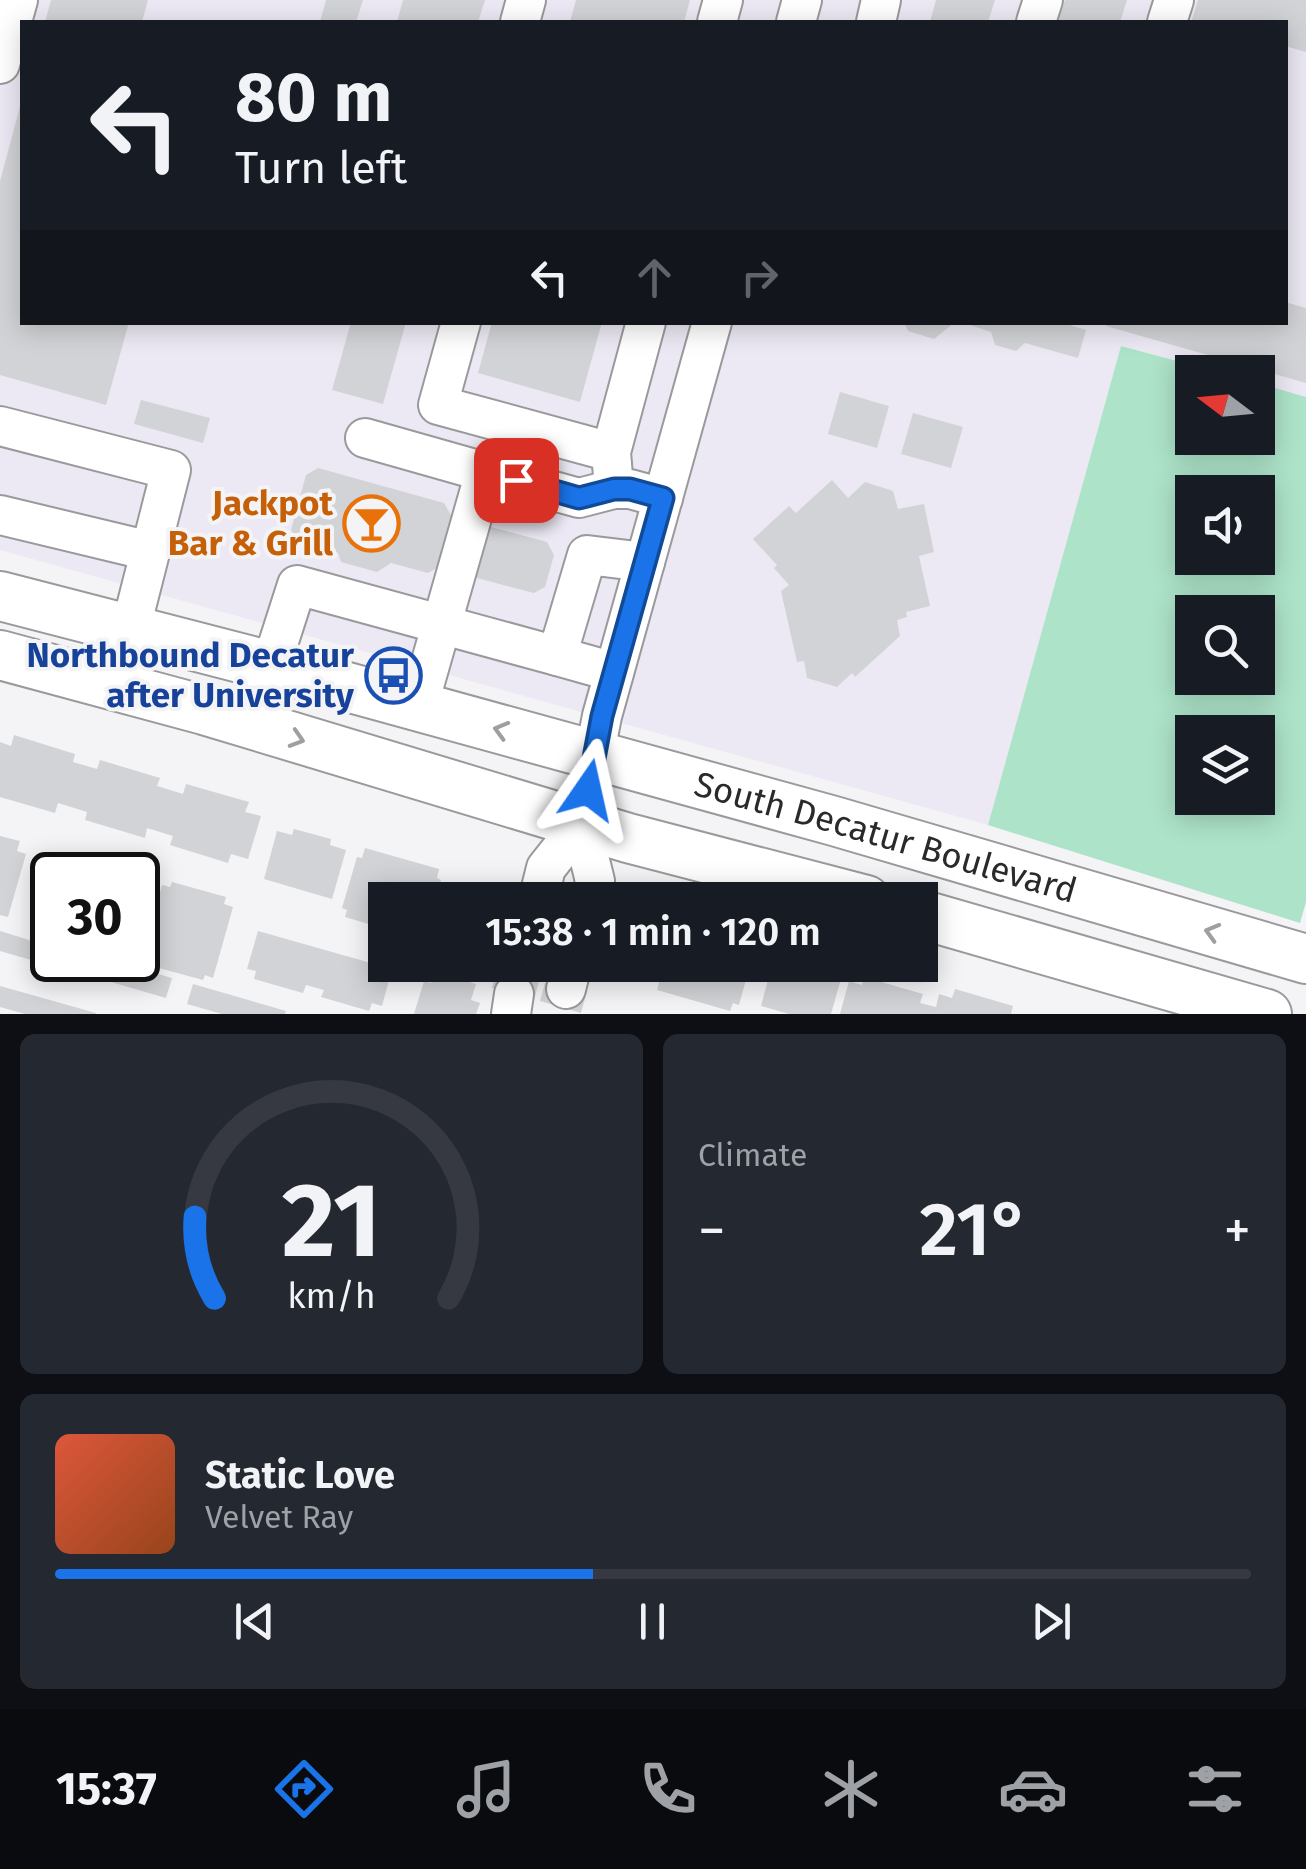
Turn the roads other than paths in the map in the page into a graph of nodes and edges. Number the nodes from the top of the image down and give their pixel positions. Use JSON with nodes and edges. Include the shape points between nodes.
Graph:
{"nodes":[{"id":1,"x":18,"y":0,"type":"edge"},
{"id":2,"x":0,"y":64,"type":"edge"},
{"id":3,"x":459,"y":325,"type":"edge"},
{"id":4,"x":645,"y":325,"type":"edge"},
{"id":5,"x":711,"y":325,"type":"edge"},
{"id":6,"x":0,"y":426,"type":"edge"},
{"id":7,"x":366,"y":438,"type":"dead end"},
{"id":8,"x":612,"y":470,"type":"junction"},
{"id":9,"x":485,"y":472,"type":"junction"},
{"id":10,"x":663,"y":498,"type":"junction"},
{"id":11,"x":0,"y":515,"type":"edge"},
{"id":12,"x":150,"y":551,"type":"junction"},
{"id":13,"x":645,"y":562,"type":"junction"},
{"id":14,"x":7,"y":602,"type":"edge"},
{"id":15,"x":442,"y":624,"type":"junction"},
{"id":16,"x":129,"y":630,"type":"junction"},
{"id":17,"x":0,"y":655,"type":"edge"},
{"id":18,"x":557,"y":656,"type":"junction"},
{"id":19,"x":270,"y":666,"type":"junction"},
{"id":20,"x":614,"y":672,"type":"junction"},
{"id":21,"x":116,"y":686,"type":"junction"},
{"id":22,"x":418,"y":707,"type":"junction"},
{"id":23,"x":595,"y":756,"type":"junction"},
{"id":24,"x":581,"y":824,"type":"junction"},
{"id":25,"x":542,"y":882,"type":"edge"},
{"id":26,"x":594,"y":882,"type":"edge"},
{"id":27,"x":798,"y":882,"type":"edge"},
{"id":28,"x":938,"y":919,"type":"edge"},
{"id":29,"x":1306,"y":959,"type":"edge"},
{"id":30,"x":1267,"y":1014,"type":"edge"}],
"edges":[{"from":1,"to":2,"type":"street"},
{"from":3,"to":8,"type":"street","via":[[438,405]]},
{"from":4,"to":8,"type":"street"},
{"from":5,"to":10,"type":"street"},
{"from":6,"to":12,"type":"street","via":[[171,470]]},
{"from":7,"to":9,"type":"street"},
{"from":8,"to":9,"type":"street","via":[[579,498]]},
{"from":8,"to":10,"type":"street","via":[[630,489]]},
{"from":9,"to":15,"type":"street"},
{"from":10,"to":13,"type":"street"},
{"from":11,"to":12,"type":"street"},
{"from":12,"to":16,"type":"street"},
{"from":13,"to":18,"type":"street","via":[[587,555]]},
{"from":13,"to":20,"type":"street"},
{"from":14,"to":16,"type":"main road","name":"South Decatur Boulevard"},
{"from":15,"to":18,"type":"street"},
{"from":15,"to":19,"type":"street","via":[[296,585]]},
{"from":15,"to":22,"type":"street"},
{"from":16,"to":19,"type":"main road","name":"South Decatur Boulevard"},
{"from":16,"to":21,"type":"street"},
{"from":17,"to":21,"type":"main road","name":"South Decatur Boulevard"},
{"from":18,"to":20,"type":"street"},
{"from":19,"to":22,"type":"main road","name":"South Decatur Boulevard"},
{"from":20,"to":23,"type":"street"},
{"from":21,"to":24,"type":"main road","name":"South Decatur Boulevard","one_way":true},
{"from":23,"to":22,"type":"main road","name":"South Decatur Boulevard","one_way":true},
{"from":23,"to":24,"type":"street"},
{"from":29,"to":23,"type":"main road","name":"South Decatur Boulevard","one_way":true},
{"from":24,"to":25,"type":"street"},
{"from":24,"to":26,"type":"street"},
{"from":24,"to":27,"type":"main road","name":"South Decatur Boulevard"},
{"from":28,"to":30,"type":"main road","name":"South Decatur Boulevard"}]}
